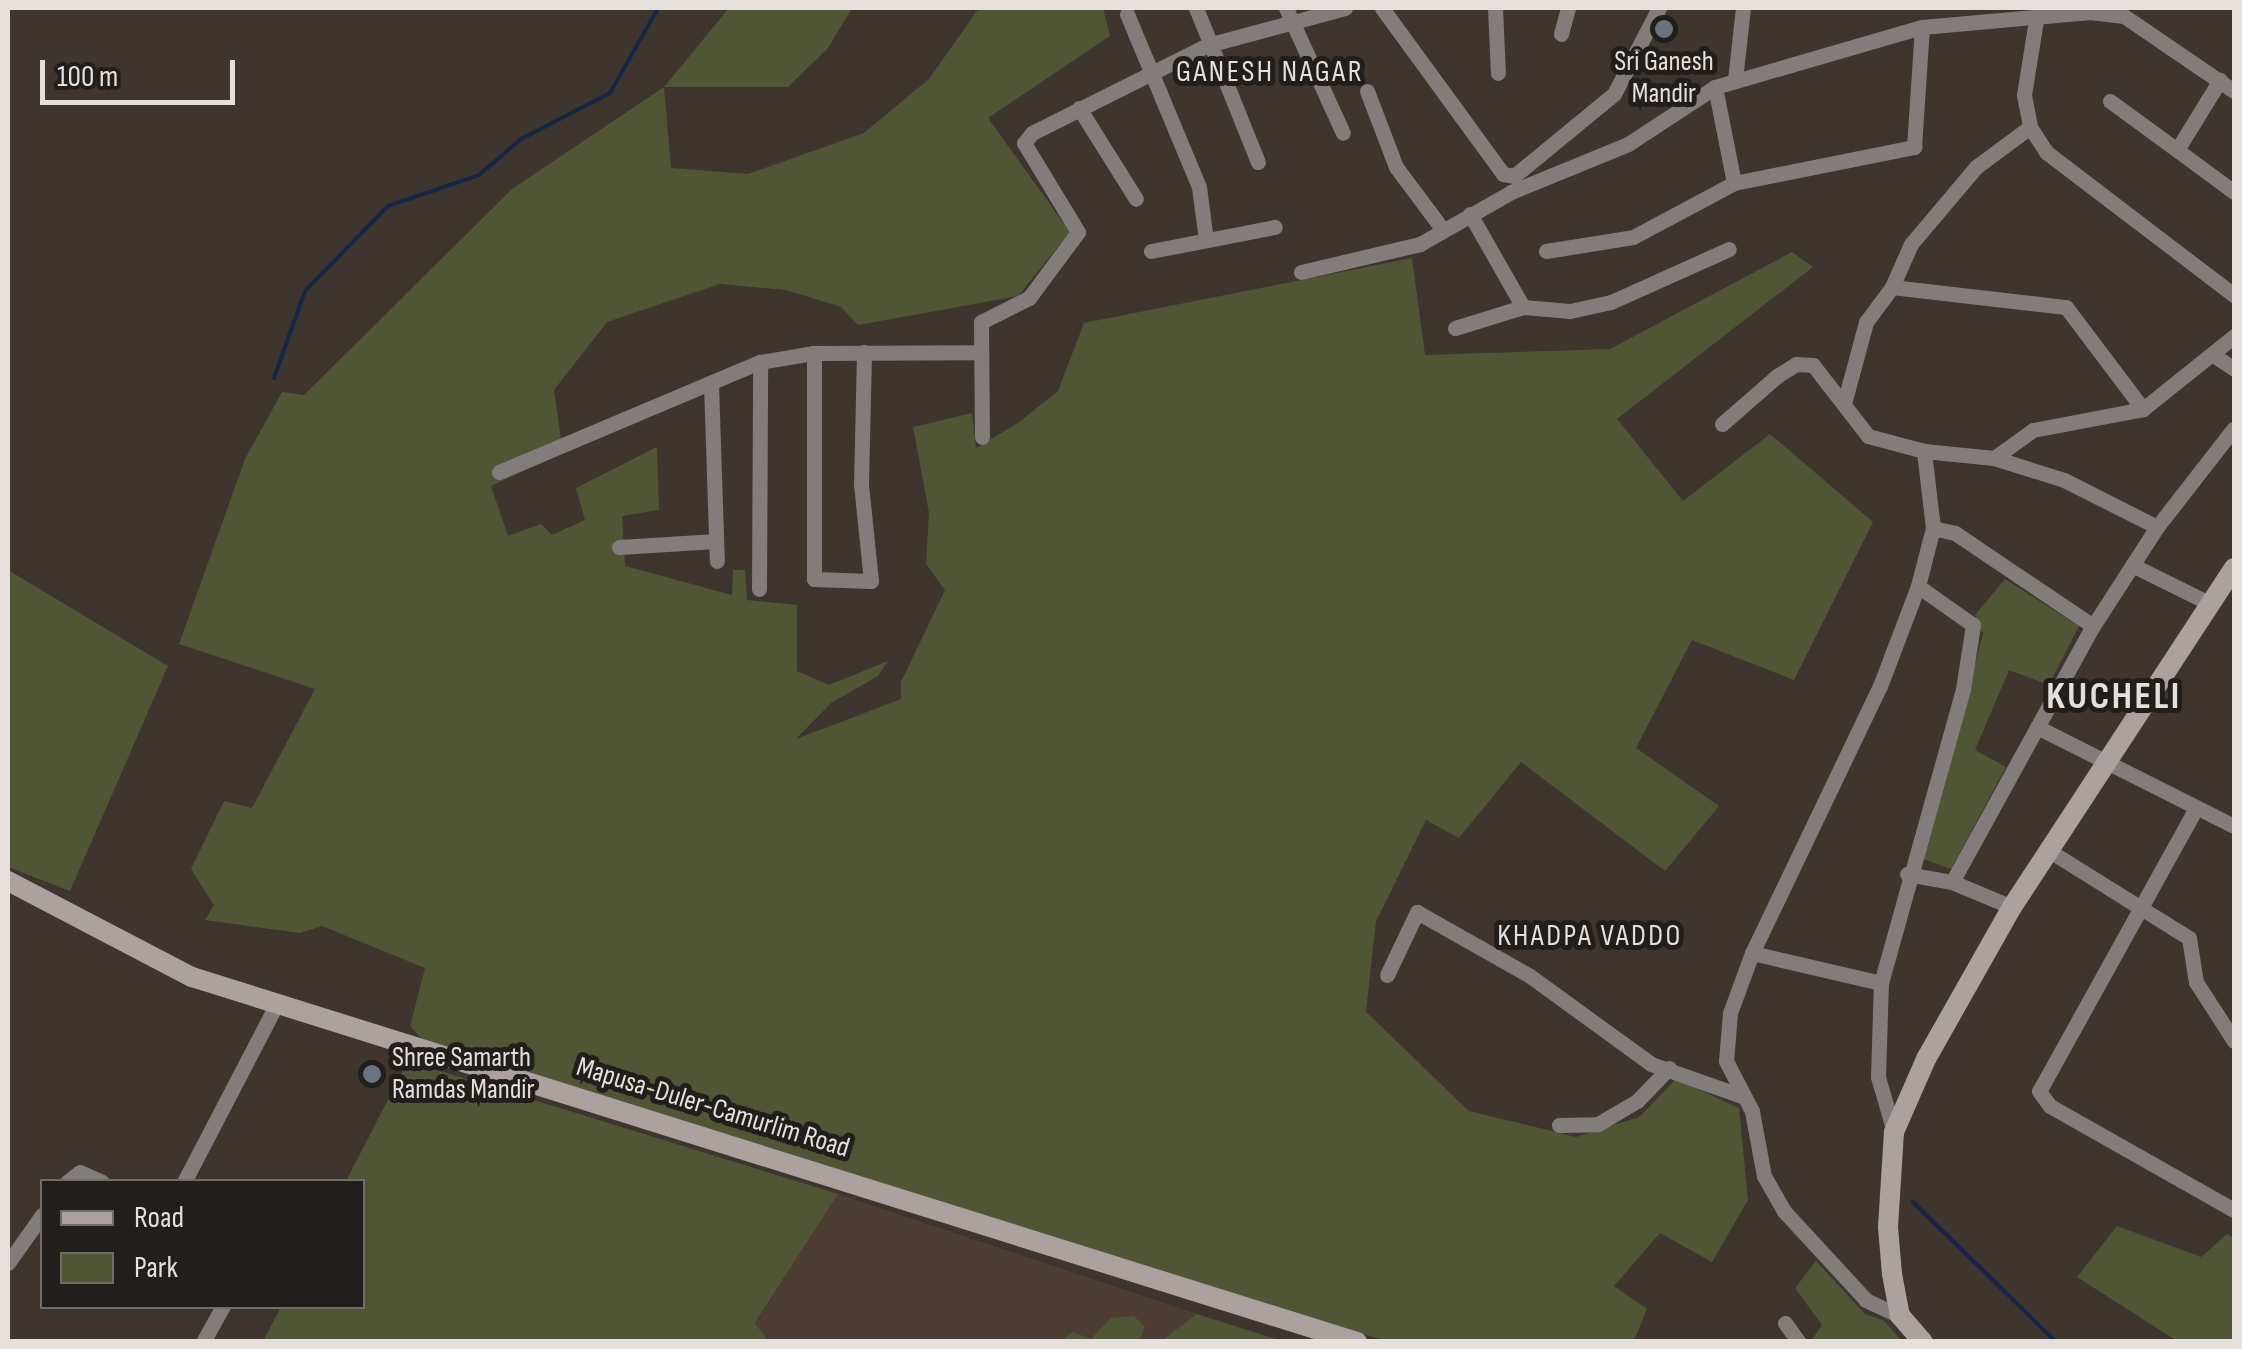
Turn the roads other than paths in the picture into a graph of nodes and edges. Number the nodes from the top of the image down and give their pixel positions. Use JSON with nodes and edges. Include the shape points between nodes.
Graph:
{"nodes":[{"id":1,"x":1196,"y":8,"type":"edge"},
{"id":2,"x":1345,"y":8,"type":"edge"},
{"id":3,"x":1382,"y":8,"type":"edge"},
{"id":4,"x":1496,"y":8,"type":"edge"},
{"id":5,"x":1568,"y":8,"type":"edge"},
{"id":6,"x":1660,"y":8,"type":"edge"},
{"id":7,"x":1743,"y":8,"type":"edge"},
{"id":8,"x":1127,"y":14,"type":"dead end"},
{"id":9,"x":1288,"y":15,"type":"edge"},
{"id":10,"x":2036,"y":20,"type":"junction"},
{"id":11,"x":1922,"y":27,"type":"junction"},
{"id":12,"x":1562,"y":34,"type":"dead end"},
{"id":13,"x":1208,"y":46,"type":"junction"},
{"id":14,"x":1498,"y":73,"type":"dead end"},
{"id":15,"x":1150,"y":75,"type":"junction"},
{"id":16,"x":1735,"y":80,"type":"junction"},
{"id":17,"x":2220,"y":80,"type":"junction"},
{"id":18,"x":1715,"y":87,"type":"junction"},
{"id":19,"x":1367,"y":91,"type":"dead end"},
{"id":20,"x":2234,"y":91,"type":"edge"},
{"id":21,"x":2110,"y":101,"type":"dead end"},
{"id":22,"x":1079,"y":108,"type":"junction"},
{"id":23,"x":2030,"y":128,"type":"junction"},
{"id":24,"x":1343,"y":133,"type":"dead end"},
{"id":25,"x":2177,"y":150,"type":"junction"},
{"id":26,"x":1258,"y":162,"type":"dead end"},
{"id":27,"x":1734,"y":184,"type":"junction"},
{"id":28,"x":2234,"y":192,"type":"edge"},
{"id":29,"x":1136,"y":199,"type":"dead end"},
{"id":30,"x":1470,"y":214,"type":"junction"},
{"id":31,"x":1275,"y":227,"type":"dead end"},
{"id":32,"x":1443,"y":230,"type":"junction"},
{"id":33,"x":1206,"y":240,"type":"junction"},
{"id":34,"x":1729,"y":248,"type":"dead end"},
{"id":35,"x":1151,"y":251,"type":"dead end"},
{"id":36,"x":1546,"y":251,"type":"dead end"},
{"id":37,"x":1302,"y":272,"type":"dead end"},
{"id":38,"x":1892,"y":288,"type":"junction"},
{"id":39,"x":2234,"y":295,"type":"edge"},
{"id":40,"x":1523,"y":307,"type":"junction"},
{"id":41,"x":1455,"y":328,"type":"dead end"},
{"id":42,"x":2234,"y":336,"type":"edge"},
{"id":43,"x":864,"y":352,"type":"junction"},
{"id":44,"x":978,"y":352,"type":"junction"},
{"id":45,"x":814,"y":353,"type":"junction"},
{"id":46,"x":2212,"y":354,"type":"junction"},
{"id":47,"x":760,"y":362,"type":"junction"},
{"id":48,"x":2234,"y":369,"type":"edge"},
{"id":49,"x":711,"y":384,"type":"junction"},
{"id":50,"x":1844,"y":400,"type":"junction"},
{"id":51,"x":2143,"y":409,"type":"junction"},
{"id":52,"x":1722,"y":424,"type":"dead end"},
{"id":53,"x":2234,"y":428,"type":"edge"},
{"id":54,"x":982,"y":437,"type":"dead end"},
{"id":55,"x":1924,"y":451,"type":"junction"},
{"id":56,"x":1994,"y":458,"type":"junction"},
{"id":57,"x":499,"y":472,"type":"dead end"},
{"id":58,"x":2157,"y":527,"type":"junction"},
{"id":59,"x":1933,"y":528,"type":"junction"},
{"id":60,"x":716,"y":541,"type":"junction"},
{"id":61,"x":619,"y":547,"type":"dead end"},
{"id":62,"x":717,"y":561,"type":"dead end"},
{"id":63,"x":2132,"y":564,"type":"junction"},
{"id":64,"x":2234,"y":568,"type":"edge"},
{"id":65,"x":1918,"y":586,"type":"junction"},
{"id":66,"x":759,"y":588,"type":"dead end"},
{"id":67,"x":2208,"y":602,"type":"junction"},
{"id":68,"x":2093,"y":626,"type":"junction"},
{"id":69,"x":2037,"y":727,"type":"junction"},
{"id":70,"x":2106,"y":761,"type":"junction"},
{"id":71,"x":2195,"y":810,"type":"junction"},
{"id":72,"x":2234,"y":826,"type":"edge"},
{"id":73,"x":2048,"y":850,"type":"junction"},
{"id":74,"x":1906,"y":874,"type":"junction"},
{"id":75,"x":8,"y":881,"type":"edge"},
{"id":76,"x":1952,"y":882,"type":"junction"},
{"id":77,"x":2138,"y":904,"type":"junction"},
{"id":78,"x":2012,"y":907,"type":"junction"},
{"id":79,"x":1752,"y":952,"type":"junction"},
{"id":80,"x":1388,"y":975,"type":"dead end"},
{"id":81,"x":1881,"y":983,"type":"junction"},
{"id":82,"x":277,"y":1004,"type":"junction"},
{"id":83,"x":2234,"y":1041,"type":"edge"},
{"id":84,"x":1669,"y":1068,"type":"junction"},
{"id":85,"x":1742,"y":1096,"type":"junction"},
{"id":86,"x":1560,"y":1124,"type":"dead end"},
{"id":87,"x":1894,"y":1132,"type":"junction"},
{"id":88,"x":71,"y":1179,"type":"edge"},
{"id":89,"x":95,"y":1179,"type":"edge"},
{"id":90,"x":186,"y":1179,"type":"edge"},
{"id":91,"x":2234,"y":1210,"type":"edge"},
{"id":92,"x":40,"y":1218,"type":"edge"},
{"id":93,"x":8,"y":1263,"type":"edge"},
{"id":94,"x":221,"y":1309,"type":"edge"},
{"id":95,"x":1900,"y":1316,"type":"junction"},
{"id":96,"x":1785,"y":1323,"type":"dead end"},
{"id":97,"x":203,"y":1342,"type":"edge"},
{"id":98,"x":1357,"y":1342,"type":"edge"},
{"id":99,"x":1799,"y":1342,"type":"edge"},
{"id":100,"x":1923,"y":1342,"type":"edge"}],
"edges":[{"from":1,"to":13,"type":"street"},
{"from":2,"to":9,"type":"street"},
{"from":3,"to":6,"type":"street","via":[[1491,158],[1514,176],[1614,94]]},
{"from":4,"to":14,"type":"street"},
{"from":5,"to":12,"type":"street"},
{"from":7,"to":16,"type":"street"},
{"from":8,"to":15,"type":"street"},
{"from":9,"to":13,"type":"street"},
{"from":9,"to":24,"type":"street","via":[[1322,76]]},
{"from":10,"to":11,"type":"street"},
{"from":10,"to":17,"type":"street","via":[[2124,16]]},
{"from":10,"to":23,"type":"street","via":[[2024,96]]},
{"from":11,"to":16,"type":"street"},
{"from":11,"to":27,"type":"street","via":[[1914,147]]},
{"from":13,"to":15,"type":"street"},
{"from":13,"to":26,"type":"street"},
{"from":15,"to":22,"type":"street"},
{"from":15,"to":33,"type":"street","via":[[1199,187]]},
{"from":16,"to":18,"type":"street"},
{"from":17,"to":20,"type":"street"},
{"from":17,"to":25,"type":"street"},
{"from":18,"to":27,"type":"street"},
{"from":18,"to":30,"type":"street","via":[[1628,144]]},
{"from":19,"to":32,"type":"street","via":[[1396,167]]},
{"from":21,"to":25,"type":"street"},
{"from":22,"to":29,"type":"street"},
{"from":22,"to":44,"type":"street","via":[[1024,143],[1078,232],[1028,298],[981,322]]},
{"from":23,"to":38,"type":"street","via":[[1965,180],[1911,244]]},
{"from":23,"to":39,"type":"street","via":[[2046,152]]},
{"from":25,"to":28,"type":"street"},
{"from":27,"to":36,"type":"street","via":[[1634,237]]},
{"from":30,"to":32,"type":"street"},
{"from":30,"to":40,"type":"street"},
{"from":31,"to":33,"type":"street"},
{"from":32,"to":37,"type":"street","via":[[1420,244]]},
{"from":33,"to":35,"type":"street"},
{"from":34,"to":40,"type":"street","via":[[1611,302],[1570,311]]},
{"from":38,"to":50,"type":"street","via":[[1866,322]]},
{"from":38,"to":51,"type":"street","via":[[2066,307]]},
{"from":40,"to":41,"type":"street"},
{"from":42,"to":46,"type":"street"},
{"from":43,"to":44,"type":"street"},
{"from":43,"to":45,"type":"street"},
{"from":43,"to":45,"type":"street","via":[[862,486],[871,581],[814,579]]},
{"from":44,"to":54,"type":"street"},
{"from":45,"to":47,"type":"street"},
{"from":46,"to":48,"type":"street"},
{"from":46,"to":51,"type":"street"},
{"from":47,"to":49,"type":"street"},
{"from":47,"to":66,"type":"street"},
{"from":49,"to":57,"type":"street"},
{"from":49,"to":60,"type":"street"},
{"from":50,"to":52,"type":"street","via":[[1812,365],[1796,364]]},
{"from":50,"to":55,"type":"street","via":[[1868,436]]},
{"from":51,"to":56,"type":"street","via":[[2032,430]]},
{"from":53,"to":58,"type":"street"},
{"from":55,"to":56,"type":"street"},
{"from":55,"to":59,"type":"street"},
{"from":56,"to":58,"type":"street","via":[[2064,480]]},
{"from":58,"to":63,"type":"street"},
{"from":59,"to":65,"type":"street"},
{"from":59,"to":68,"type":"street","via":[[1955,534]]},
{"from":60,"to":61,"type":"street"},
{"from":60,"to":62,"type":"street"},
{"from":63,"to":67,"type":"street"},
{"from":63,"to":68,"type":"street"},
{"from":64,"to":67,"type":"street"},
{"from":65,"to":74,"type":"street","via":[[1973,624],[1963,689]]},
{"from":65,"to":79,"type":"street","via":[[1880,686]]},
{"from":67,"to":70,"type":"street"},
{"from":68,"to":69,"type":"street"},
{"from":69,"to":70,"type":"street"},
{"from":69,"to":76,"type":"street"},
{"from":70,"to":71,"type":"street"},
{"from":70,"to":73,"type":"street"},
{"from":71,"to":72,"type":"street"},
{"from":71,"to":77,"type":"street"},
{"from":73,"to":77,"type":"street"},
{"from":73,"to":78,"type":"street"},
{"from":74,"to":76,"type":"street"},
{"from":74,"to":81,"type":"street"},
{"from":75,"to":82,"type":"street","name":"Mapusa-Duler-Camurlim Road","via":[[192,977]]},
{"from":76,"to":78,"type":"street"},
{"from":77,"to":83,"type":"street","via":[[2189,938],[2196,982]]},
{"from":77,"to":91,"type":"street","via":[[2039,1091],[2050,1106]]},
{"from":78,"to":87,"type":"street","via":[[1926,1058]]},
{"from":79,"to":81,"type":"street"},
{"from":79,"to":85,"type":"street","via":[[1730,1014],[1726,1060]]},
{"from":80,"to":84,"type":"street","via":[[1417,912],[1530,976],[1650,1064]]},
{"from":81,"to":87,"type":"street","via":[[1878,1077]]},
{"from":82,"to":90,"type":"street"},
{"from":82,"to":98,"type":"street","name":"Mapusa-Duler-Camurlim Road"},
{"from":84,"to":85,"type":"street"},
{"from":84,"to":86,"type":"street","via":[[1637,1101],[1598,1124]]},
{"from":85,"to":95,"type":"street","via":[[1752,1110],[1764,1176],[1784,1211],[1866,1300]]},
{"from":87,"to":95,"type":"street","via":[[1888,1227]]},
{"from":88,"to":89,"type":"street","via":[[80,1172]]},
{"from":92,"to":93,"type":"street"},
{"from":94,"to":97,"type":"street"},
{"from":95,"to":100,"type":"street"},
{"from":96,"to":99,"type":"street"}]}
